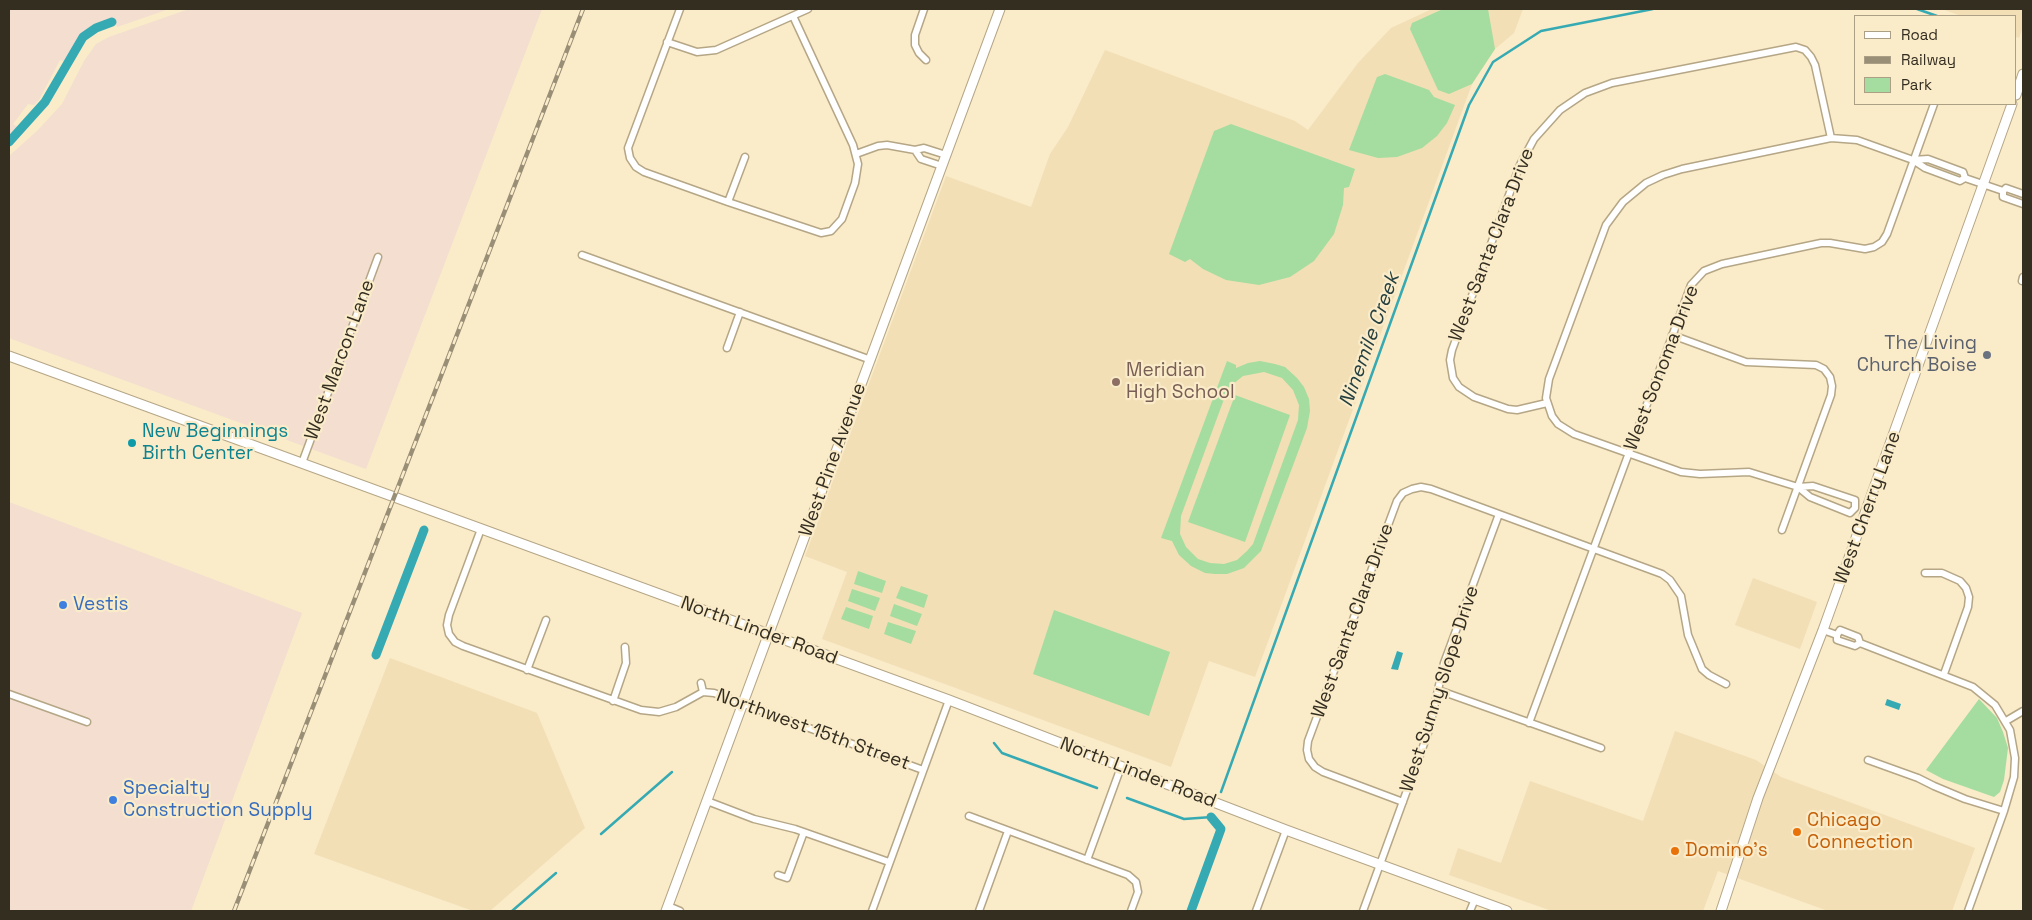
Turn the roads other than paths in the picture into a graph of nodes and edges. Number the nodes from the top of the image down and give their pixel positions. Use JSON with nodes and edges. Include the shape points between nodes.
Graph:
{"nodes":[{"id":1,"x":680,"y":9,"type":"edge"},
{"id":2,"x":808,"y":9,"type":"edge"},
{"id":3,"x":924,"y":9,"type":"edge"},
{"id":4,"x":1000,"y":9,"type":"edge"},
{"id":5,"x":793,"y":16,"type":"junction"},
{"id":6,"x":667,"y":42,"type":"junction"},
{"id":7,"x":926,"y":60,"type":"dead end"},
{"id":8,"x":2023,"y":74,"type":"edge"},
{"id":9,"x":2017,"y":92,"type":"edge"},
{"id":10,"x":1934,"y":105,"type":"edge"},
{"id":11,"x":2012,"y":105,"type":"edge"},
{"id":12,"x":1831,"y":138,"type":"junction"},
{"id":13,"x":916,"y":150,"type":"junction"},
{"id":14,"x":856,"y":154,"type":"junction"},
{"id":15,"x":946,"y":155,"type":"junction"},
{"id":16,"x":745,"y":157,"type":"dead end"},
{"id":17,"x":1914,"y":160,"type":"junction"},
{"id":18,"x":942,"y":166,"type":"junction"},
{"id":19,"x":1982,"y":184,"type":"junction"},
{"id":20,"x":2002,"y":191,"type":"junction"},
{"id":21,"x":2023,"y":194,"type":"edge"},
{"id":22,"x":728,"y":202,"type":"junction"},
{"id":23,"x":2023,"y":204,"type":"edge"},
{"id":24,"x":582,"y":255,"type":"dead end"},
{"id":25,"x":378,"y":257,"type":"dead end"},
{"id":26,"x":740,"y":312,"type":"junction"},
{"id":27,"x":1672,"y":335,"type":"junction"},
{"id":28,"x":726,"y":348,"type":"dead end"},
{"id":29,"x":9,"y":356,"type":"edge"},
{"id":30,"x":871,"y":360,"type":"junction"},
{"id":31,"x":1547,"y":403,"type":"junction"},
{"id":32,"x":1628,"y":454,"type":"junction"},
{"id":33,"x":302,"y":463,"type":"junction"},
{"id":34,"x":1798,"y":487,"type":"junction"},
{"id":35,"x":1855,"y":508,"type":"junction"},
{"id":36,"x":1866,"y":512,"type":"junction"},
{"id":37,"x":1499,"y":514,"type":"junction"},
{"id":38,"x":481,"y":529,"type":"junction"},
{"id":39,"x":1782,"y":530,"type":"dead end"},
{"id":40,"x":1594,"y":548,"type":"junction"},
{"id":41,"x":1925,"y":573,"type":"dead end"},
{"id":42,"x":546,"y":620,"type":"dead end"},
{"id":43,"x":1823,"y":630,"type":"junction"},
{"id":44,"x":768,"y":634,"type":"junction"},
{"id":45,"x":625,"y":647,"type":"dead end"},
{"id":46,"x":528,"y":670,"type":"junction"},
{"id":47,"x":1944,"y":674,"type":"junction"},
{"id":48,"x":701,"y":683,"type":"dead end"},
{"id":49,"x":1726,"y":684,"type":"dead end"},
{"id":50,"x":1438,"y":690,"type":"junction"},
{"id":51,"x":703,"y":692,"type":"junction"},
{"id":52,"x":9,"y":694,"type":"edge"},
{"id":53,"x":949,"y":700,"type":"junction"},
{"id":54,"x":613,"y":701,"type":"junction"},
{"id":55,"x":742,"y":704,"type":"junction"},
{"id":56,"x":2023,"y":711,"type":"edge"},
{"id":57,"x":2006,"y":721,"type":"junction"},
{"id":58,"x":87,"y":722,"type":"dead end"},
{"id":59,"x":1529,"y":723,"type":"junction"},
{"id":60,"x":1601,"y":748,"type":"dead end"},
{"id":61,"x":1868,"y":760,"type":"dead end"},
{"id":62,"x":1121,"y":767,"type":"junction"},
{"id":63,"x":923,"y":770,"type":"junction"},
{"id":64,"x":707,"y":801,"type":"junction"},
{"id":65,"x":1403,"y":802,"type":"junction"},
{"id":66,"x":2004,"y":811,"type":"junction"},
{"id":67,"x":969,"y":816,"type":"dead end"},
{"id":68,"x":1286,"y":830,"type":"junction"},
{"id":69,"x":1008,"y":831,"type":"junction"},
{"id":70,"x":804,"y":832,"type":"junction"},
{"id":71,"x":1087,"y":860,"type":"junction"},
{"id":72,"x":889,"y":862,"type":"junction"},
{"id":73,"x":1380,"y":864,"type":"junction"},
{"id":74,"x":778,"y":875,"type":"dead end"},
{"id":75,"x":1474,"y":899,"type":"junction"},
{"id":76,"x":667,"y":909,"type":"edge"},
{"id":77,"x":680,"y":911,"type":"edge"},
{"id":78,"x":872,"y":911,"type":"edge"},
{"id":79,"x":979,"y":911,"type":"edge"},
{"id":80,"x":1131,"y":911,"type":"edge"},
{"id":81,"x":1256,"y":911,"type":"edge"},
{"id":82,"x":1363,"y":911,"type":"edge"},
{"id":83,"x":1470,"y":911,"type":"edge"},
{"id":84,"x":1507,"y":911,"type":"edge"},
{"id":85,"x":1721,"y":911,"type":"edge"},
{"id":86,"x":1968,"y":911,"type":"edge"}],
"edges":[{"from":1,"to":6,"type":"street"},
{"from":2,"to":5,"type":"street"},
{"from":3,"to":7,"type":"street","via":[[915,45]]},
{"from":4,"to":15,"type":"main road","name":"West Pine Avenue"},
{"from":5,"to":6,"type":"street","via":[[716,50],[697,52]]},
{"from":5,"to":14,"type":"street"},
{"from":6,"to":22,"type":"street","via":[[628,148],[630,158],[644,172]]},
{"from":8,"to":9,"type":"main road"},
{"from":10,"to":17,"type":"street","name":"West Sonoma Drive"},
{"from":11,"to":19,"type":"main road","name":"West Cherry Lane"},
{"from":12,"to":17,"type":"street","via":[[1857,140]]},
{"from":12,"to":31,"type":"street","via":[[1673,171],[1646,183],[1630,195],[1602,234],[1546,388]]},
{"from":12,"to":31,"type":"street","name":"West Santa Clara Drive","via":[[1815,65],[1805,50],[1796,46],[1621,80],[1576,99],[1546,124],[1524,156],[1450,360],[1453,378],[1466,393],[1508,409]]},
{"from":13,"to":14,"type":"street","via":[[887,145]]},
{"from":13,"to":15,"type":"street","via":[[924,148]]},
{"from":13,"to":18,"type":"street","via":[[921,158]]},
{"from":14,"to":22,"type":"street","via":[[855,183],[842,218],[831,231],[812,232]]},
{"from":15,"to":18,"type":"main road","name":"West Pine Avenue"},
{"from":16,"to":22,"type":"street"},
{"from":17,"to":19,"type":"street","via":[[1942,175]]},
{"from":17,"to":27,"type":"street","name":"West Sonoma Drive","via":[[1882,242],[1865,250],[1821,243],[1713,267],[1704,271],[1691,285]]},
{"from":18,"to":30,"type":"main road","name":"West Pine Avenue"},
{"from":19,"to":20,"type":"street"},
{"from":19,"to":36,"type":"main road","name":"West Cherry Lane"},
{"from":20,"to":21,"type":"street","via":[[2006,188]]},
{"from":20,"to":23,"type":"street","via":[[2003,197]]},
{"from":24,"to":26,"type":"street"},
{"from":25,"to":33,"type":"street","name":"West Marcon Lane"},
{"from":26,"to":28,"type":"street"},
{"from":26,"to":30,"type":"street"},
{"from":27,"to":32,"type":"street","name":"West Sonoma Drive"},
{"from":27,"to":34,"type":"street","via":[[1746,362],[1816,365],[1830,377],[1831,395]]},
{"from":29,"to":33,"type":"main road","name":"North Linder Road"},
{"from":30,"to":44,"type":"main road","name":"West Pine Avenue"},
{"from":31,"to":32,"type":"street","via":[[1552,416],[1565,430]]},
{"from":32,"to":34,"type":"street","via":[[1681,472],[1748,472]]},
{"from":32,"to":40,"type":"street","name":"West Sonoma Drive"},
{"from":33,"to":38,"type":"main road","name":"North Linder Road"},
{"from":34,"to":35,"type":"street","via":[[1810,497],[1850,513]]},
{"from":34,"to":35,"type":"street","via":[[1813,486],[1855,500]]},
{"from":34,"to":39,"type":"street"},
{"from":35,"to":36,"type":"street"},
{"from":36,"to":43,"type":"main road","name":"West Cherry Lane"},
{"from":37,"to":40,"type":"street"},
{"from":37,"to":50,"type":"street","name":"West Sunny Slope Drive","via":[[1444,663]]},
{"from":37,"to":65,"type":"street","name":"West Santa Clara Drive","via":[[1421,487],[1403,493],[1397,500],[1308,741],[1309,759],[1314,767]]},
{"from":38,"to":44,"type":"main road","name":"North Linder Road"},
{"from":38,"to":46,"type":"street","name":"Northwest 15th Street","via":[[449,615],[449,634],[463,646]]},
{"from":40,"to":49,"type":"street","via":[[1670,580],[1680,596],[1688,635],[1702,668],[1709,676]]},
{"from":40,"to":59,"type":"street","name":"West Sonoma Drive"},
{"from":41,"to":47,"type":"street","via":[[1942,573],[1960,580],[1969,597]]},
{"from":42,"to":46,"type":"street"},
{"from":43,"to":47,"type":"street","via":[[1837,636],[1840,630],[1858,637],[1860,643]]},
{"from":43,"to":85,"type":"main road","name":"West Cherry Lane","via":[[1758,798]]},
{"from":44,"to":53,"type":"main road","name":"North Linder Road"},
{"from":44,"to":55,"type":"main road","name":"West Pine Avenue"},
{"from":45,"to":54,"type":"street","via":[[626,663]]},
{"from":46,"to":54,"type":"street","name":"Northwest 15th Street"},
{"from":47,"to":57,"type":"street","via":[[1982,692]]},
{"from":48,"to":51,"type":"street","name":"Northwest 15th Street"},
{"from":50,"to":59,"type":"street"},
{"from":50,"to":65,"type":"street","name":"West Sunny Slope Drive","via":[[1429,730]]},
{"from":51,"to":54,"type":"street","name":"Northwest 15th Street","via":[[659,712]]},
{"from":51,"to":55,"type":"street","name":"Northwest 15th Street"},
{"from":52,"to":58,"type":"street"},
{"from":53,"to":62,"type":"main road","name":"North Linder Road"},
{"from":53,"to":63,"type":"street"},
{"from":55,"to":63,"type":"street","name":"Northwest 15th Street"},
{"from":55,"to":64,"type":"main road","name":"West Pine Avenue"},
{"from":56,"to":57,"type":"street"},
{"from":57,"to":66,"type":"street","via":[[2016,758]]},
{"from":59,"to":60,"type":"street"},
{"from":61,"to":66,"type":"street"},
{"from":62,"to":68,"type":"main road","name":"North Linder Road"},
{"from":62,"to":71,"type":"street"},
{"from":63,"to":72,"type":"street"},
{"from":64,"to":70,"type":"street"},
{"from":64,"to":76,"type":"main road","name":"West Pine Avenue"},
{"from":65,"to":73,"type":"street","name":"West Sunny Slope Drive"},
{"from":66,"to":86,"type":"street"},
{"from":67,"to":69,"type":"street"},
{"from":68,"to":73,"type":"main road","name":"North Linder Road"},
{"from":68,"to":81,"type":"street"},
{"from":69,"to":71,"type":"street"},
{"from":69,"to":79,"type":"street"},
{"from":70,"to":72,"type":"street"},
{"from":70,"to":74,"type":"street","via":[[787,878]]},
{"from":71,"to":80,"type":"street","via":[[1128,875],[1136,882],[1138,892]]},
{"from":72,"to":78,"type":"street"},
{"from":73,"to":75,"type":"main road","name":"North Linder Road"},
{"from":73,"to":82,"type":"street","name":"West Sunny Slope Drive"},
{"from":75,"to":83,"type":"street"},
{"from":75,"to":84,"type":"main road","name":"North Linder Road"},
{"from":76,"to":77,"type":"street"}]}
